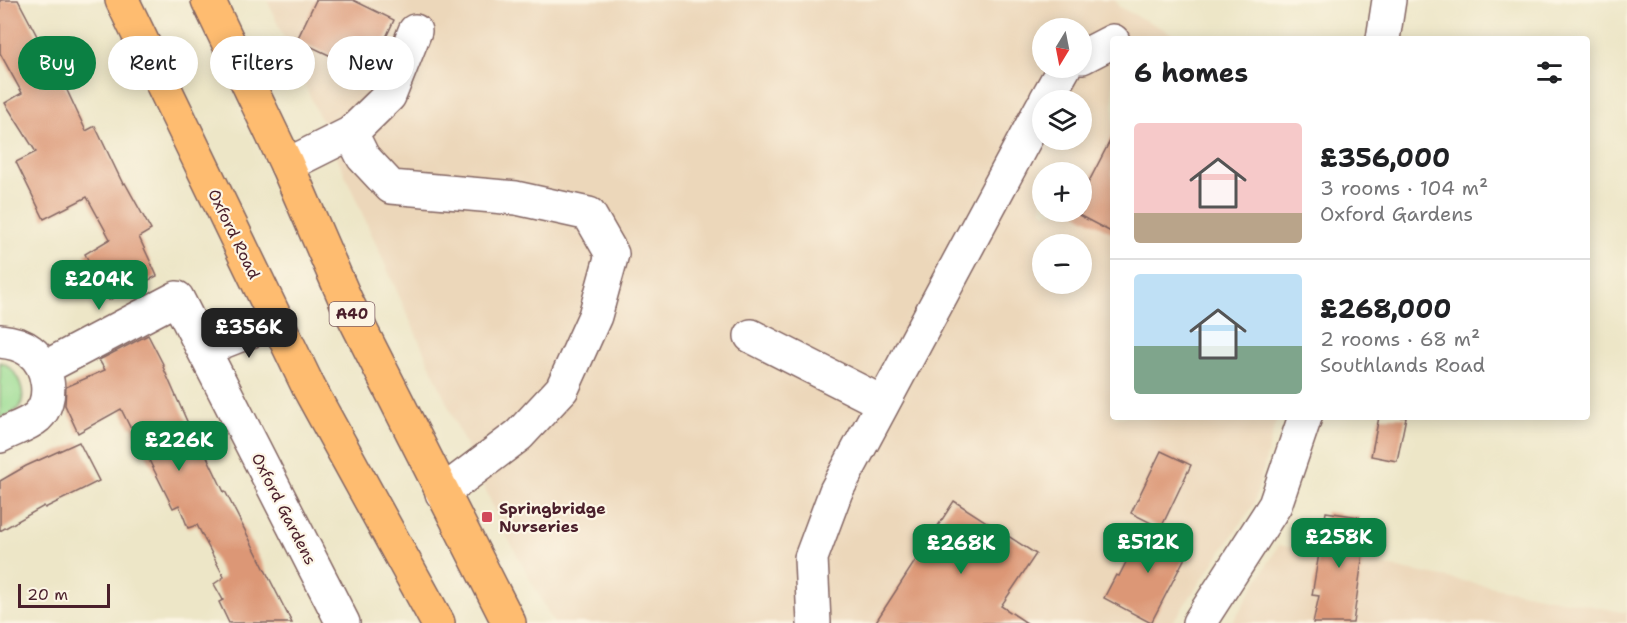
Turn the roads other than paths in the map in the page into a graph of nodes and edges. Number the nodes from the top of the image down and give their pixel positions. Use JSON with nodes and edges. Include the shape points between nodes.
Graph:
{"nodes":[{"id":1,"x":122,"y":0,"type":"edge"},
{"id":2,"x":208,"y":0,"type":"edge"},
{"id":3,"x":1389,"y":0,"type":"edge"},
{"id":4,"x":416,"y":31,"type":"dead end"},
{"id":5,"x":1383,"y":36,"type":"edge"},
{"id":6,"x":1110,"y":43,"type":"edge"},
{"id":7,"x":1092,"y":52,"type":"edge"},
{"id":8,"x":1032,"y":126,"type":"edge"},
{"id":9,"x":351,"y":134,"type":"junction"},
{"id":10,"x":287,"y":165,"type":"junction"},
{"id":11,"x":276,"y":321,"type":"junction"},
{"id":12,"x":751,"y":336,"type":"dead end"},
{"id":13,"x":0,"y":341,"type":"edge"},
{"id":14,"x":204,"y":349,"type":"junction"},
{"id":15,"x":44,"y":368,"type":"junction"},
{"id":16,"x":883,"y":403,"type":"junction"},
{"id":17,"x":1304,"y":420,"type":"edge"},
{"id":18,"x":0,"y":436,"type":"edge"},
{"id":19,"x":442,"y":493,"type":"junction"},
{"id":20,"x":343,"y":623,"type":"edge"},
{"id":21,"x":438,"y":623,"type":"edge"},
{"id":22,"x":509,"y":623,"type":"edge"},
{"id":23,"x":814,"y":623,"type":"edge"},
{"id":24,"x":1199,"y":623,"type":"edge"}],
"edges":[{"from":1,"to":11,"type":"highway","name":"Oxford Road"},
{"from":2,"to":10,"type":"highway","number":"A40"},
{"from":3,"to":5,"type":"street"},
{"from":4,"to":9,"type":"street","via":[[389,96]]},
{"from":6,"to":7,"type":"street"},
{"from":8,"to":16,"type":"street"},
{"from":9,"to":10,"type":"street"},
{"from":9,"to":19,"type":"street","via":[[363,157],[390,187],[516,198],[589,214],[612,254],[595,316],[562,389],[519,435]]},
{"from":10,"to":19,"type":"highway","number":"A40","via":[[346,301]]},
{"from":11,"to":14,"type":"street"},
{"from":11,"to":21,"type":"highway","name":"Oxford Road"},
{"from":12,"to":16,"type":"street"},
{"from":13,"to":15,"type":"street","via":[[15,342],[32,352]]},
{"from":14,"to":15,"type":"street","name":"Oxford Gardens","via":[[177,298]]},
{"from":14,"to":20,"type":"street","name":"Oxford Gardens"},
{"from":15,"to":18,"type":"street","via":[[46,405],[36,417]]},
{"from":16,"to":23,"type":"street","via":[[836,491],[811,558]]},
{"from":17,"to":24,"type":"street","via":[[1275,505]]},
{"from":19,"to":22,"type":"highway","number":"A40"}]}
